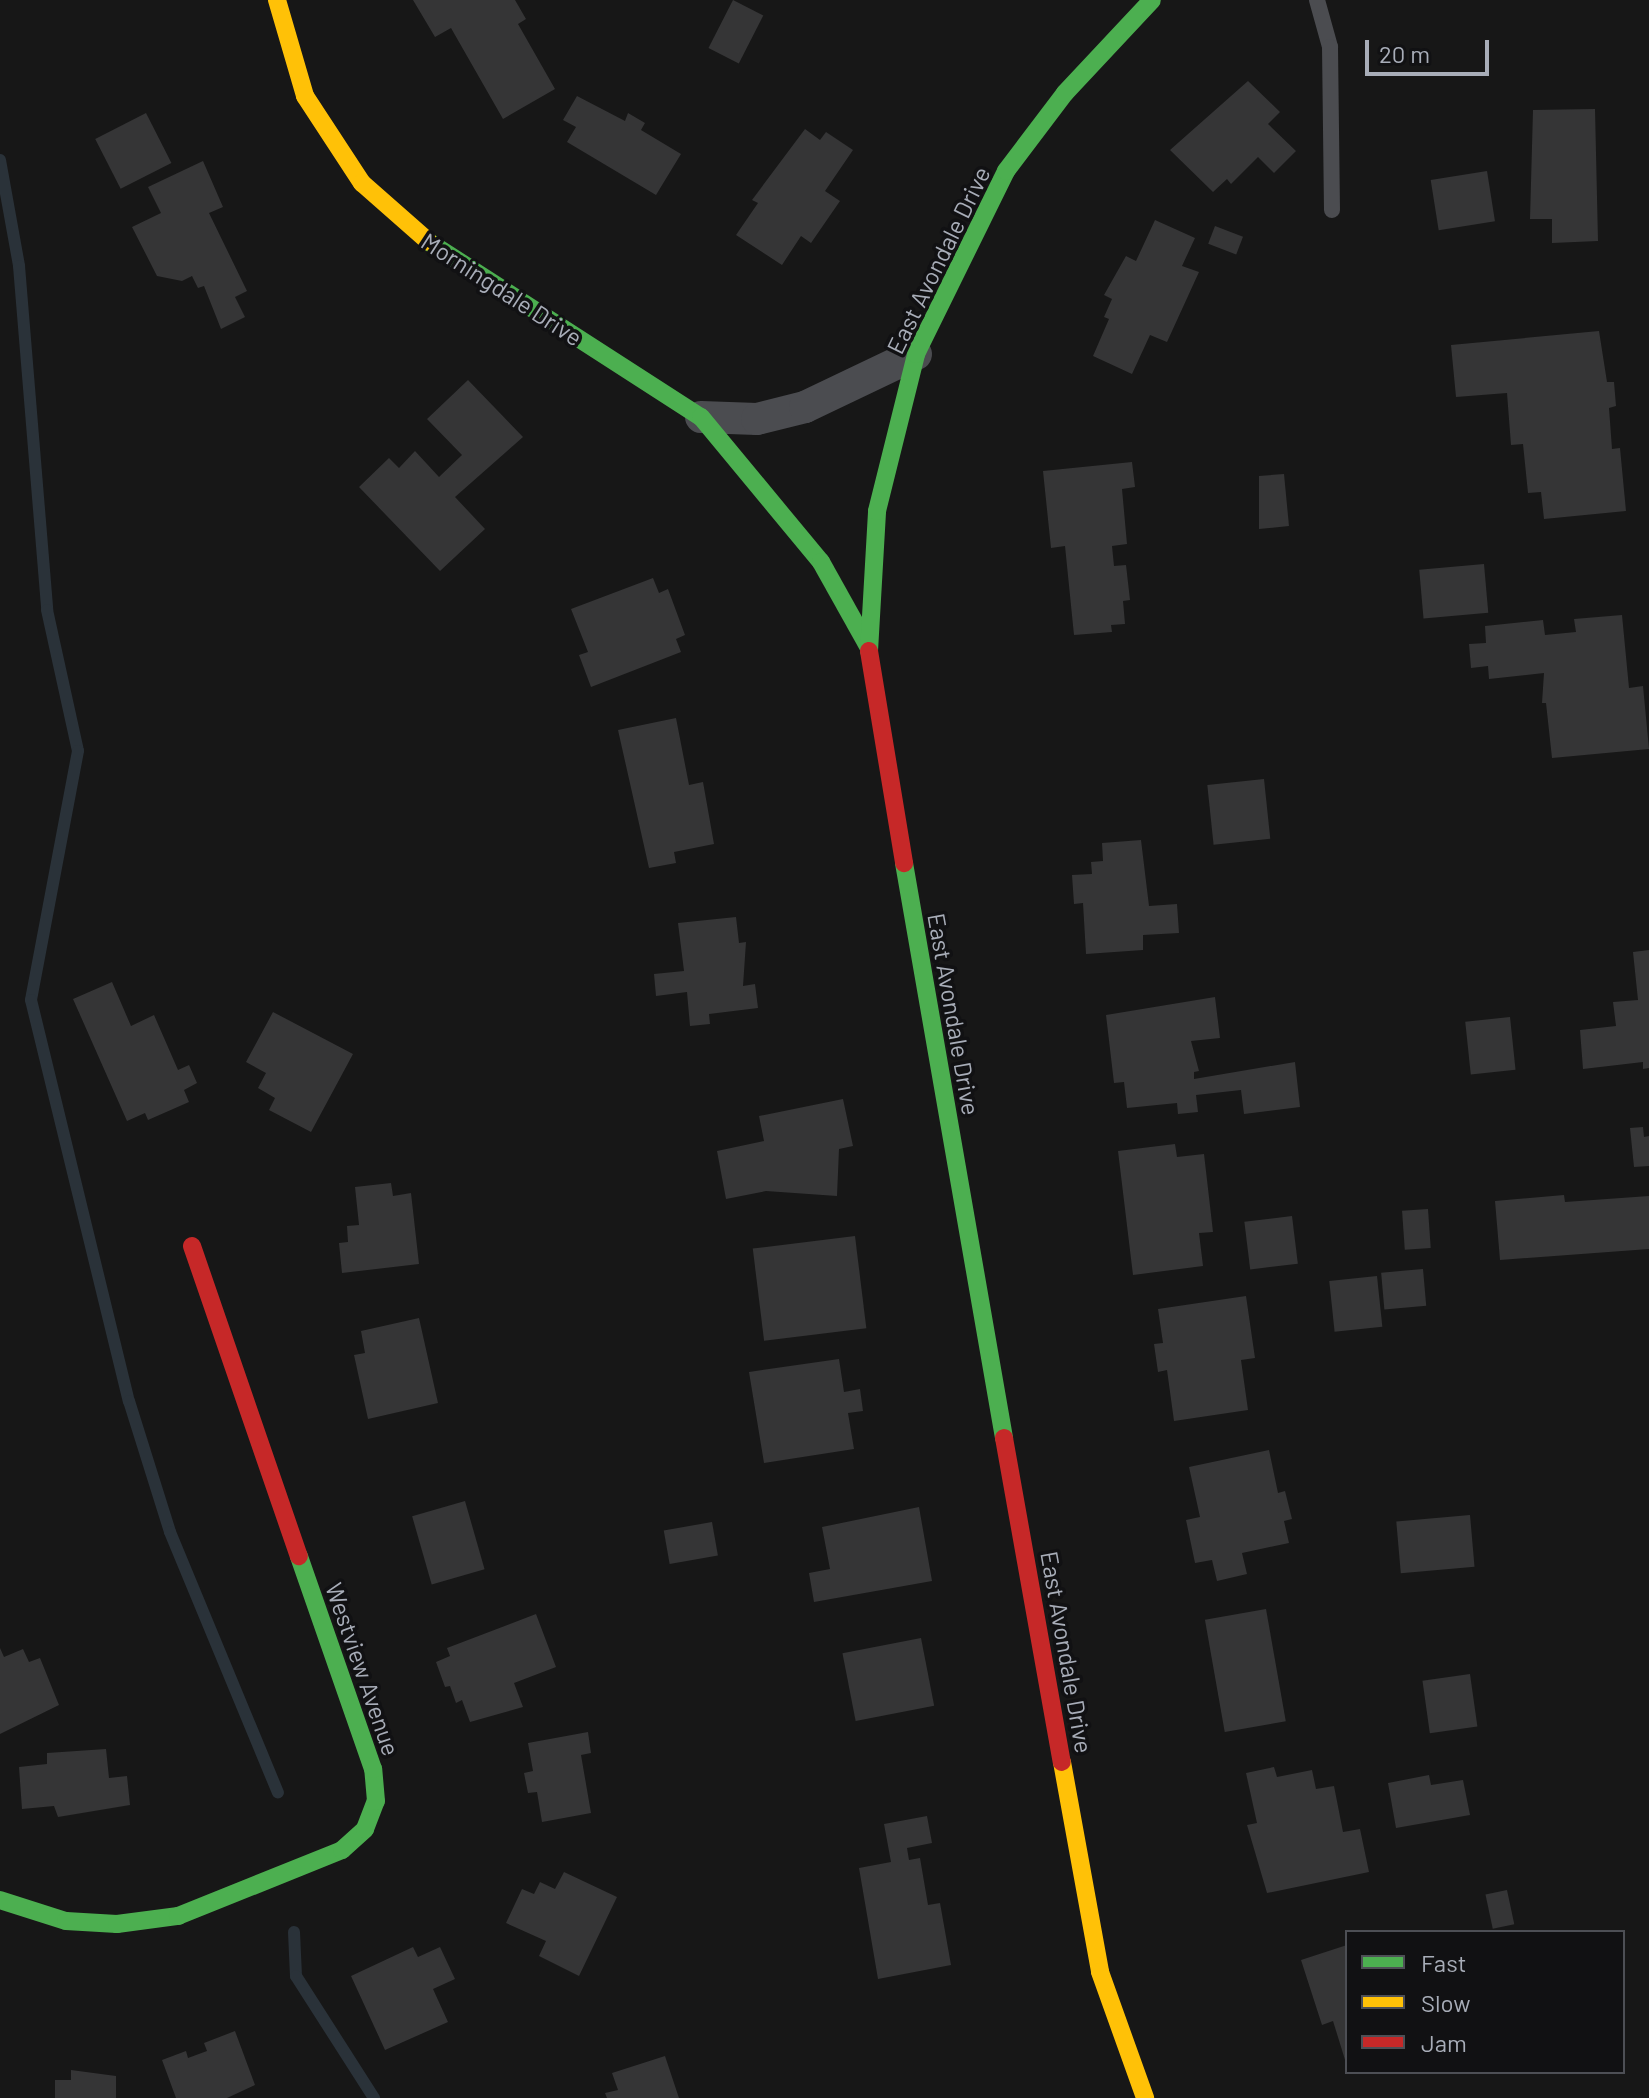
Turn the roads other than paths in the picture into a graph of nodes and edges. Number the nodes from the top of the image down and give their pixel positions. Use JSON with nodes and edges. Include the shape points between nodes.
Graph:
{"nodes":[{"id":1,"x":277,"y":0,"type":"edge"},
{"id":2,"x":1152,"y":0,"type":"edge"},
{"id":3,"x":1317,"y":0,"type":"edge"},
{"id":4,"x":1332,"y":210,"type":"dead end"},
{"id":5,"x":916,"y":354,"type":"junction"},
{"id":6,"x":701,"y":417,"type":"junction"},
{"id":7,"x":868,"y":646,"type":"junction"},
{"id":8,"x":192,"y":1246,"type":"dead end"},
{"id":9,"x":0,"y":1900,"type":"edge"},
{"id":10,"x":1145,"y":2098,"type":"edge"}],
"edges":[{"from":1,"to":6,"type":"street","name":"Morningdale Drive","via":[[305,96],[327,137],[403,223],[442,254]]},
{"from":2,"to":5,"type":"street","name":"East Avondale Drive","via":[[1065,93],[1006,171]]},
{"from":3,"to":4,"type":"lane","via":[[1330,47]]},
{"from":5,"to":6,"type":"street","via":[[805,407],[757,419]]},
{"from":5,"to":7,"type":"street","name":"East Avondale Drive","via":[[877,511]]},
{"from":6,"to":7,"type":"street","name":"Morningdale Drive","via":[[821,562]]},
{"from":7,"to":10,"type":"street","name":"East Avondale Drive","via":[[937,1065],[1100,1972]]},
{"from":8,"to":9,"type":"street","name":"Westview Avenue","via":[[373,1769],[376,1801],[365,1829],[342,1850],[178,1916],[117,1924],[66,1921]]}]}
